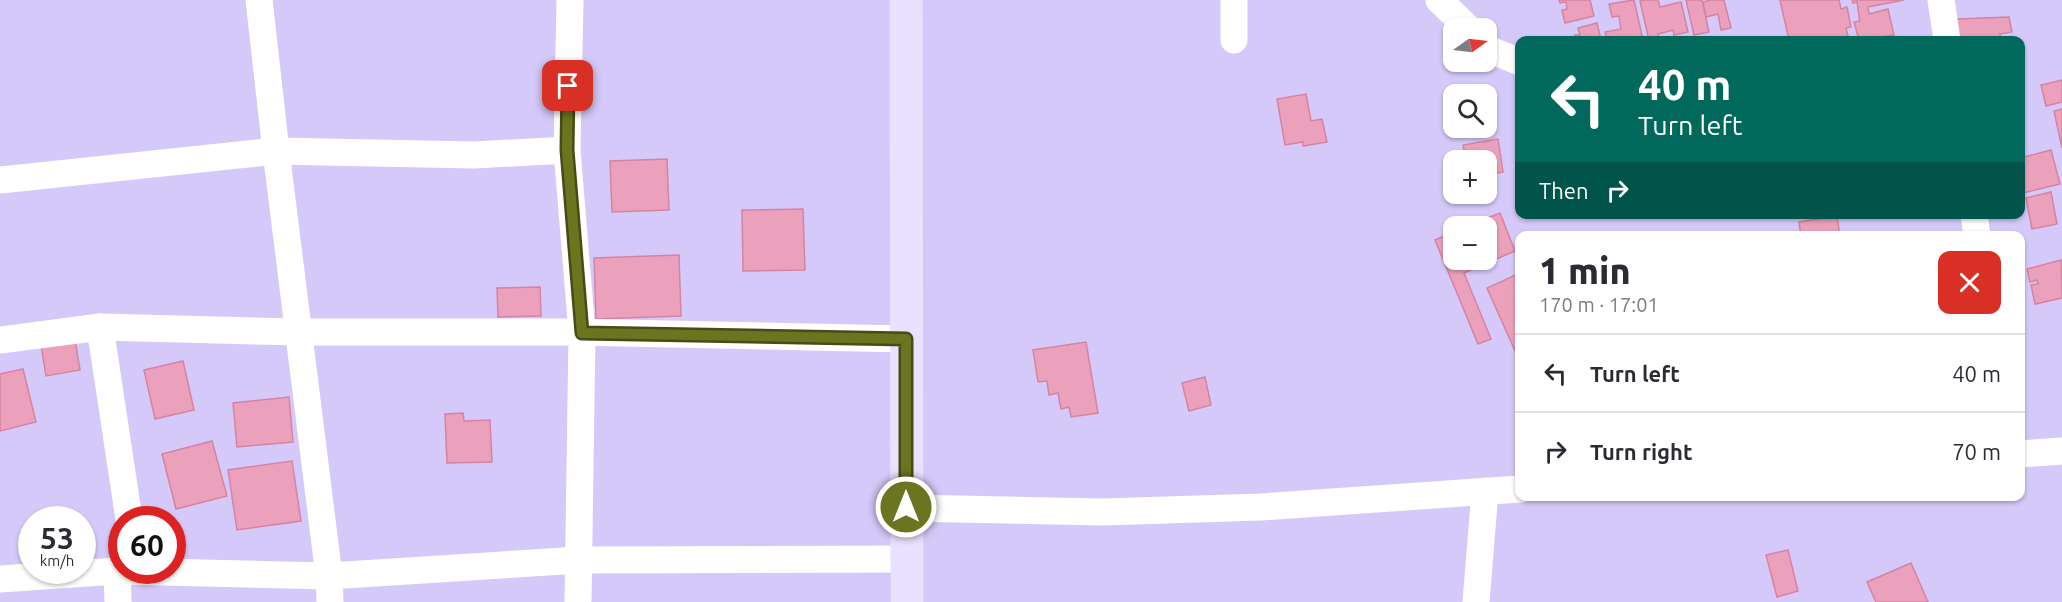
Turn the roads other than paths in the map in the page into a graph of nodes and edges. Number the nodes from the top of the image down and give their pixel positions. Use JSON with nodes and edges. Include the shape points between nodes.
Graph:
{"nodes":[{"id":1,"x":260,"y":0,"type":"edge"},
{"id":2,"x":570,"y":0,"type":"edge"},
{"id":3,"x":906,"y":0,"type":"edge"},
{"id":4,"x":1234,"y":0,"type":"edge"},
{"id":5,"x":1439,"y":0,"type":"edge"},
{"id":6,"x":1941,"y":0,"type":"edge"},
{"id":7,"x":1458,"y":18,"type":"edge"},
{"id":8,"x":1946,"y":36,"type":"edge"},
{"id":9,"x":1234,"y":40,"type":"dead end"},
{"id":10,"x":1497,"y":53,"type":"edge"},
{"id":11,"x":1515,"y":60,"type":"edge"},
{"id":12,"x":567,"y":150,"type":"junction"},
{"id":13,"x":276,"y":152,"type":"junction"},
{"id":14,"x":0,"y":180,"type":"edge"},
{"id":15,"x":100,"y":327,"type":"junction"},
{"id":16,"x":298,"y":332,"type":"junction"},
{"id":17,"x":582,"y":333,"type":"junction"},
{"id":18,"x":906,"y":339,"type":"junction"},
{"id":19,"x":0,"y":340,"type":"edge"},
{"id":20,"x":2062,"y":451,"type":"edge"},
{"id":21,"x":2025,"y":454,"type":"edge"},
{"id":22,"x":1515,"y":489,"type":"edge"},
{"id":23,"x":1485,"y":491,"type":"junction"},
{"id":24,"x":127,"y":506,"type":"edge"},
{"id":25,"x":906,"y":507,"type":"junction"},
{"id":26,"x":906,"y":559,"type":"junction"},
{"id":27,"x":580,"y":561,"type":"junction"},
{"id":28,"x":108,"y":572,"type":"edge"},
{"id":29,"x":186,"y":576,"type":"edge"},
{"id":30,"x":0,"y":579,"type":"edge"},
{"id":31,"x":125,"y":584,"type":"edge"},
{"id":32,"x":329,"y":589,"type":"edge"},
{"id":33,"x":118,"y":602,"type":"edge"},
{"id":34,"x":578,"y":602,"type":"edge"},
{"id":35,"x":907,"y":602,"type":"edge"},
{"id":36,"x":1476,"y":602,"type":"edge"}],
"edges":[{"from":1,"to":13,"type":"street"},
{"from":2,"to":12,"type":"street"},
{"from":3,"to":18,"type":"main road"},
{"from":4,"to":9,"type":"street"},
{"from":5,"to":7,"type":"street"},
{"from":6,"to":8,"type":"street"},
{"from":10,"to":11,"type":"street"},
{"from":12,"to":13,"type":"street","via":[[474,155]]},
{"from":12,"to":17,"type":"street"},
{"from":13,"to":14,"type":"street"},
{"from":13,"to":16,"type":"street"},
{"from":15,"to":16,"type":"street"},
{"from":15,"to":19,"type":"street"},
{"from":15,"to":24,"type":"street"},
{"from":16,"to":17,"type":"street"},
{"from":16,"to":32,"type":"street"},
{"from":17,"to":18,"type":"street"},
{"from":17,"to":27,"type":"street"},
{"from":18,"to":25,"type":"main road"},
{"from":20,"to":21,"type":"street"},
{"from":22,"to":23,"type":"street"},
{"from":23,"to":25,"type":"street","via":[[1261,507],[1115,512]]},
{"from":23,"to":36,"type":"street"},
{"from":25,"to":26,"type":"main road"},
{"from":26,"to":27,"type":"street"},
{"from":26,"to":35,"type":"main road"},
{"from":27,"to":32,"type":"street"},
{"from":27,"to":34,"type":"street"},
{"from":28,"to":30,"type":"street"},
{"from":29,"to":32,"type":"street"},
{"from":31,"to":33,"type":"street"}]}
